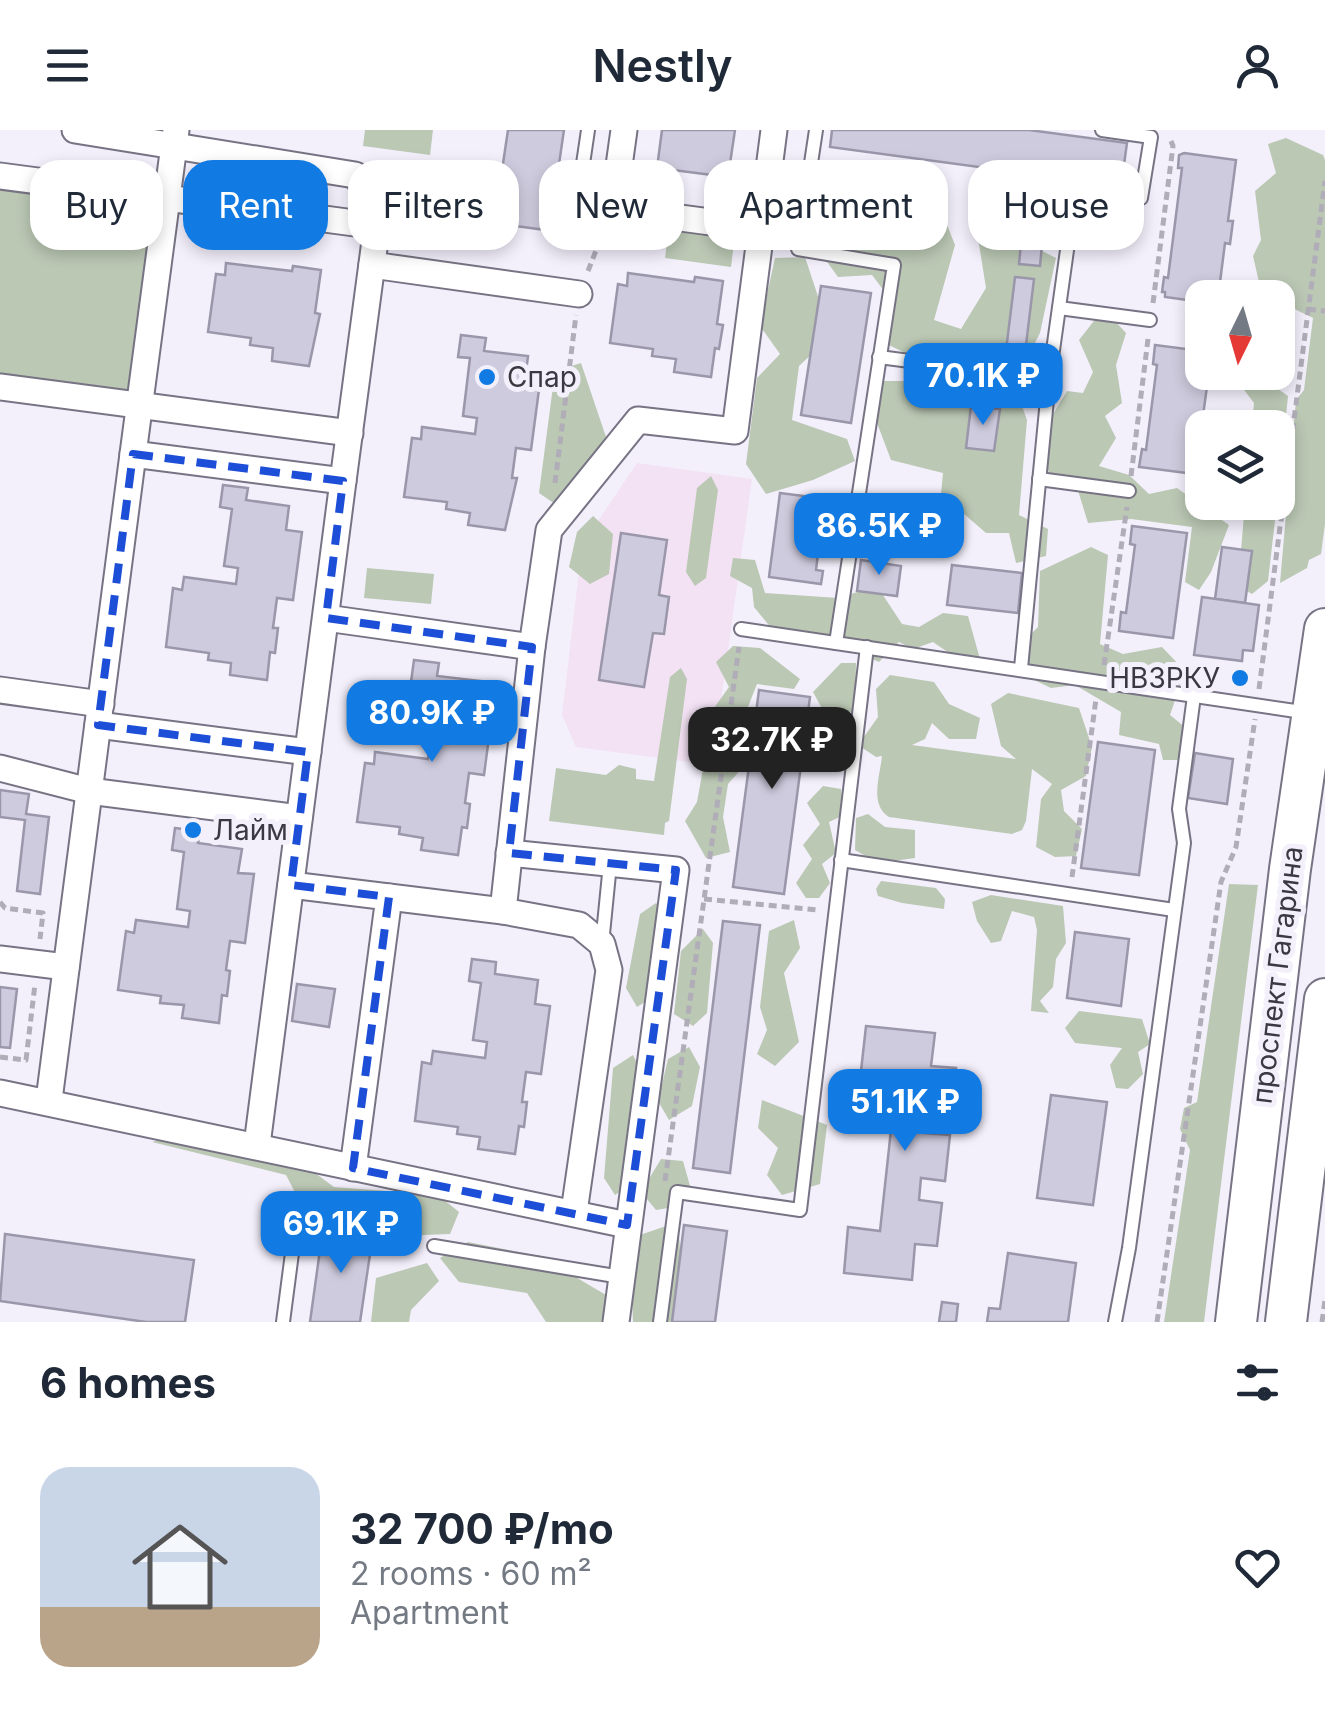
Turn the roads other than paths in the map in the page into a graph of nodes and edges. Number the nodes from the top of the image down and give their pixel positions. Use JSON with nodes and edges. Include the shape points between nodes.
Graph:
{"nodes":[{"id":1,"x":76,"y":130,"type":"edge"},
{"id":2,"x":588,"y":130,"type":"edge"},
{"id":3,"x":624,"y":130,"type":"edge"},
{"id":4,"x":774,"y":130,"type":"edge"},
{"id":5,"x":816,"y":130,"type":"edge"},
{"id":6,"x":1102,"y":130,"type":"edge"},
{"id":7,"x":175,"y":138,"type":"edge"},
{"id":8,"x":584,"y":160,"type":"edge"},
{"id":9,"x":771,"y":160,"type":"edge"},
{"id":10,"x":348,"y":175,"type":"edge"},
{"id":11,"x":0,"y":176,"type":"edge"},
{"id":12,"x":167,"y":198,"type":"junction"},
{"id":13,"x":704,"y":221,"type":"edge"},
{"id":14,"x":348,"y":222,"type":"edge"},
{"id":15,"x":374,"y":250,"type":"edge"},
{"id":16,"x":760,"y":250,"type":"edge"},
{"id":17,"x":372,"y":266,"type":"junction"},
{"id":18,"x":579,"y":294,"type":"road end"},
{"id":19,"x":1059,"y":308,"type":"junction"},
{"id":20,"x":1150,"y":320,"type":"road end"},
{"id":21,"x":880,"y":357,"type":"junction"},
{"id":22,"x":1049,"y":379,"type":"junction"},
{"id":23,"x":0,"y":387,"type":"edge"},
{"id":24,"x":140,"y":405,"type":"junction"},
{"id":25,"x":350,"y":433,"type":"junction"},
{"id":26,"x":133,"y":454,"type":"junction"},
{"id":27,"x":1039,"y":479,"type":"junction"},
{"id":28,"x":343,"y":481,"type":"junction"},
{"id":29,"x":1129,"y":491,"type":"road end"},
{"id":30,"x":326,"y":618,"type":"junction"},
{"id":31,"x":1325,"y":628,"type":"edge"},
{"id":32,"x":741,"y":629,"type":"road end"},
{"id":33,"x":836,"y":643,"type":"junction"},
{"id":34,"x":532,"y":647,"type":"junction"},
{"id":35,"x":867,"y":648,"type":"junction"},
{"id":36,"x":1021,"y":668,"type":"junction"},
{"id":37,"x":0,"y":690,"type":"edge"},
{"id":38,"x":1194,"y":696,"type":"junction"},
{"id":39,"x":1311,"y":713,"type":"junction"},
{"id":40,"x":99,"y":714,"type":"junction"},
{"id":41,"x":308,"y":752,"type":"junction"},
{"id":42,"x":0,"y":768,"type":"edge"},
{"id":43,"x":89,"y":791,"type":"junction"},
{"id":44,"x":299,"y":818,"type":"junction"},
{"id":45,"x":509,"y":853,"type":"junction"},
{"id":46,"x":841,"y":860,"type":"junction"},
{"id":47,"x":610,"y":864,"type":"junction"},
{"id":48,"x":291,"y":885,"type":"junction"},
{"id":49,"x":388,"y":897,"type":"junction"},
{"id":50,"x":1174,"y":910,"type":"junction"},
{"id":51,"x":503,"y":911,"type":"junction"},
{"id":52,"x":602,"y":944,"type":"junction"},
{"id":53,"x":0,"y":959,"type":"edge"},
{"id":54,"x":66,"y":967,"type":"junction"},
{"id":55,"x":1325,"y":999,"type":"edge"},
{"id":56,"x":0,"y":1093,"type":"edge"},
{"id":57,"x":49,"y":1100,"type":"junction"},
{"id":58,"x":256,"y":1145,"type":"junction"},
{"id":59,"x":1315,"y":1166,"type":"edge"},
{"id":60,"x":353,"y":1168,"type":"junction"},
{"id":61,"x":574,"y":1212,"type":"junction"},
{"id":62,"x":297,"y":1215,"type":"dead end"},
{"id":63,"x":627,"y":1225,"type":"junction"},
{"id":64,"x":434,"y":1246,"type":"dead end"},
{"id":65,"x":621,"y":1277,"type":"junction"},
{"id":66,"x":283,"y":1322,"type":"edge"},
{"id":67,"x":616,"y":1322,"type":"edge"},
{"id":68,"x":660,"y":1322,"type":"edge"},
{"id":69,"x":1116,"y":1322,"type":"edge"},
{"id":70,"x":1236,"y":1322,"type":"edge"},
{"id":71,"x":1286,"y":1322,"type":"edge"}],
"edges":[{"from":1,"to":7,"type":"street"},
{"from":2,"to":8,"type":"lane"},
{"from":3,"to":13,"type":"street","via":[[613,209]]},
{"from":4,"to":9,"type":"street"},
{"from":5,"to":21,"type":"lane","via":[[798,249],[894,265]]},
{"from":6,"to":19,"type":"lane","via":[[1151,136],[1142,198],[1074,200]]},
{"from":7,"to":10,"type":"street"},
{"from":7,"to":12,"type":"street"},
{"from":11,"to":12,"type":"street"},
{"from":12,"to":14,"type":"street"},
{"from":12,"to":24,"type":"street"},
{"from":15,"to":17,"type":"street"},
{"from":16,"to":34,"type":"street","via":[[735,430],[638,420],[549,530]]},
{"from":17,"to":18,"type":"street"},
{"from":17,"to":25,"type":"street"},
{"from":19,"to":20,"type":"lane"},
{"from":19,"to":22,"type":"lane"},
{"from":21,"to":22,"type":"lane"},
{"from":21,"to":33,"type":"lane"},
{"from":22,"to":27,"type":"lane"},
{"from":23,"to":24,"type":"street"},
{"from":24,"to":25,"type":"street"},
{"from":24,"to":26,"type":"street"},
{"from":25,"to":28,"type":"street"},
{"from":26,"to":28,"type":"street"},
{"from":26,"to":40,"type":"street"},
{"from":27,"to":29,"type":"lane"},
{"from":27,"to":36,"type":"lane"},
{"from":28,"to":30,"type":"street"},
{"from":30,"to":34,"type":"street"},
{"from":30,"to":41,"type":"street"},
{"from":31,"to":39,"type":"main road","name":"проспект Гагарина"},
{"from":32,"to":33,"type":"lane"},
{"from":33,"to":35,"type":"lane"},
{"from":34,"to":45,"type":"street"},
{"from":35,"to":36,"type":"lane"},
{"from":35,"to":46,"type":"lane"},
{"from":36,"to":38,"type":"lane"},
{"from":37,"to":40,"type":"street"},
{"from":38,"to":39,"type":"lane"},
{"from":38,"to":50,"type":"lane"},
{"from":39,"to":70,"type":"main road","name":"проспект Гагарина"},
{"from":40,"to":41,"type":"street"},
{"from":40,"to":43,"type":"street"},
{"from":41,"to":44,"type":"street"},
{"from":42,"to":43,"type":"street"},
{"from":43,"to":44,"type":"street"},
{"from":43,"to":54,"type":"street"},
{"from":44,"to":48,"type":"street"},
{"from":45,"to":47,"type":"street"},
{"from":45,"to":51,"type":"street"},
{"from":46,"to":50,"type":"lane"},
{"from":46,"to":68,"type":"lane","via":[[800,1210],[677,1192]]},
{"from":47,"to":52,"type":"lane"},
{"from":47,"to":63,"type":"street","via":[[676,870]]},
{"from":48,"to":49,"type":"street"},
{"from":48,"to":58,"type":"street"},
{"from":49,"to":51,"type":"street"},
{"from":49,"to":60,"type":"street"},
{"from":50,"to":69,"type":"lane"},
{"from":51,"to":52,"type":"street","via":[[580,925]]},
{"from":52,"to":61,"type":"street","via":[[609,970]]},
{"from":53,"to":54,"type":"street"},
{"from":54,"to":57,"type":"street"},
{"from":55,"to":59,"type":"main road","name":"проспект Гагарина"},
{"from":56,"to":57,"type":"street"},
{"from":57,"to":58,"type":"street"},
{"from":58,"to":60,"type":"street"},
{"from":59,"to":71,"type":"main road","name":"проспект Гагарина"},
{"from":60,"to":61,"type":"street"},
{"from":61,"to":63,"type":"street"},
{"from":62,"to":66,"type":"lane"},
{"from":63,"to":65,"type":"street"},
{"from":64,"to":65,"type":"lane"},
{"from":65,"to":67,"type":"street"}]}
